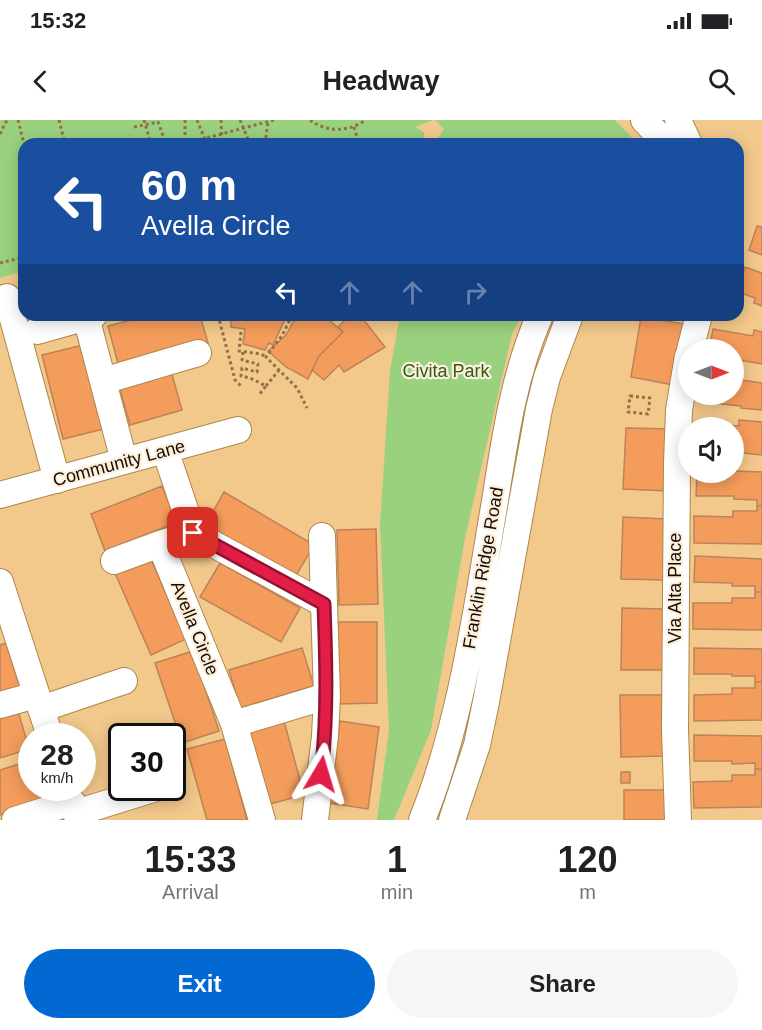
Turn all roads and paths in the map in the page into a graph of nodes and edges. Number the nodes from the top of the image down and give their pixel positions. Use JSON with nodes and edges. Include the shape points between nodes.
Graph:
{"nodes":[{"id":1,"x":7,"y":120,"type":"edge"},
{"id":2,"x":18,"y":120,"type":"edge"},
{"id":3,"x":58,"y":120,"type":"edge"},
{"id":4,"x":185,"y":120,"type":"edge"},
{"id":5,"x":197,"y":120,"type":"edge"},
{"id":6,"x":221,"y":120,"type":"edge"},
{"id":7,"x":240,"y":120,"type":"edge"},
{"id":8,"x":274,"y":120,"type":"edge"},
{"id":9,"x":310,"y":120,"type":"edge"},
{"id":10,"x":366,"y":120,"type":"edge"},
{"id":11,"x":644,"y":120,"type":"edge"},
{"id":12,"x":268,"y":121,"type":"edge"},
{"id":13,"x":145,"y":122,"type":"edge"},
{"id":14,"x":134,"y":127,"type":"dead end"},
{"id":15,"x":354,"y":127,"type":"junction"},
{"id":16,"x":243,"y":129,"type":"junction"},
{"id":17,"x":670,"y":133,"type":"edge"},
{"id":18,"x":0,"y":134,"type":"edge"},
{"id":19,"x":222,"y":134,"type":"junction"},
{"id":20,"x":22,"y":138,"type":"edge"},
{"id":21,"x":63,"y":138,"type":"edge"},
{"id":22,"x":149,"y":138,"type":"edge"},
{"id":23,"x":164,"y":138,"type":"edge"},
{"id":24,"x":185,"y":138,"type":"edge"},
{"id":25,"x":204,"y":138,"type":"edge"},
{"id":26,"x":208,"y":138,"type":"edge"},
{"id":27,"x":222,"y":138,"type":"edge"},
{"id":28,"x":247,"y":138,"type":"edge"},
{"id":29,"x":266,"y":138,"type":"edge"},
{"id":30,"x":357,"y":138,"type":"edge"},
{"id":31,"x":18,"y":259,"type":"edge"},
{"id":32,"x":0,"y":264,"type":"edge"},
{"id":33,"x":7,"y":297,"type":"dead end"},
{"id":34,"x":72,"y":321,"type":"edge"},
{"id":35,"x":90,"y":321,"type":"edge"},
{"id":36,"x":220,"y":321,"type":"edge"},
{"id":37,"x":289,"y":321,"type":"edge"},
{"id":38,"x":538,"y":321,"type":"edge"},
{"id":39,"x":568,"y":321,"type":"edge"},
{"id":40,"x":697,"y":321,"type":"edge"},
{"id":41,"x":37,"y":331,"type":"dead end"},
{"id":42,"x":241,"y":332,"type":"dead end"},
{"id":43,"x":693,"y":339,"type":"edge"},
{"id":44,"x":243,"y":352,"type":"junction"},
{"id":45,"x":198,"y":353,"type":"dead end"},
{"id":46,"x":266,"y":357,"type":"junction"},
{"id":47,"x":279,"y":370,"type":"junction"},
{"id":48,"x":103,"y":381,"type":"junction"},
{"id":49,"x":266,"y":386,"type":"junction"},
{"id":50,"x":242,"y":387,"type":"dead end"},
{"id":51,"x":259,"y":395,"type":"dead end"},
{"id":52,"x":680,"y":405,"type":"edge"},
{"id":53,"x":649,"y":407,"type":"joint"},
{"id":54,"x":308,"y":408,"type":"dead end"},
{"id":55,"x":238,"y":430,"type":"dead end"},
{"id":56,"x":165,"y":450,"type":"junction"},
{"id":57,"x":124,"y":461,"type":"junction"},
{"id":58,"x":57,"y":480,"type":"junction"},
{"id":59,"x":0,"y":495,"type":"edge"},
{"id":60,"x":193,"y":533,"type":"junction"},
{"id":61,"x":322,"y":536,"type":"dead end"},
{"id":62,"x":160,"y":544,"type":"junction"},
{"id":63,"x":114,"y":561,"type":"dead end"},
{"id":64,"x":0,"y":586,"type":"edge"},
{"id":65,"x":324,"y":604,"type":"junction"},
{"id":66,"x":124,"y":681,"type":"dead end"},
{"id":67,"x":327,"y":696,"type":"junction"},
{"id":68,"x":38,"y":702,"type":"junction"},
{"id":69,"x":0,"y":705,"type":"edge"},
{"id":70,"x":45,"y":723,"type":"edge"},
{"id":71,"x":234,"y":724,"type":"junction"},
{"id":72,"x":108,"y":798,"type":"edge"},
{"id":73,"x":73,"y":806,"type":"edge"},
{"id":74,"x":15,"y":820,"type":"edge"},
{"id":75,"x":262,"y":820,"type":"edge"},
{"id":76,"x":315,"y":820,"type":"edge"},
{"id":77,"x":422,"y":820,"type":"edge"},
{"id":78,"x":452,"y":820,"type":"edge"},
{"id":79,"x":678,"y":820,"type":"edge"}],
"edges":[{"from":1,"to":18,"type":"path"},
{"from":2,"to":20,"type":"path"},
{"from":3,"to":21,"type":"path"},
{"from":4,"to":24,"type":"path"},
{"from":5,"to":25,"type":"path"},
{"from":6,"to":19,"type":"path"},
{"from":7,"to":16,"type":"path"},
{"from":8,"to":12,"type":"path"},
{"from":9,"to":15,"type":"path","via":[[322,128]]},
{"from":10,"to":15,"type":"path"},
{"from":11,"to":17,"type":"street"},
{"from":12,"to":16,"type":"path"},
{"from":12,"to":29,"type":"path"},
{"from":13,"to":14,"type":"path"},
{"from":13,"to":22,"type":"path"},
{"from":13,"to":23,"type":"path","via":[[158,122]]},
{"from":15,"to":30,"type":"path"},
{"from":16,"to":19,"type":"path"},
{"from":16,"to":28,"type":"path"},
{"from":19,"to":26,"type":"path"},
{"from":19,"to":27,"type":"path"},
{"from":31,"to":32,"type":"path"},
{"from":33,"to":58,"type":"street"},
{"from":34,"to":41,"type":"street"},
{"from":35,"to":48,"type":"street"},
{"from":36,"to":50,"type":"path","via":[[235,380]]},
{"from":37,"to":46,"type":"path"},
{"from":38,"to":77,"type":"street","name":"Franklin Ridge Road","via":[[509,412],[461,689],[440,772]]},
{"from":39,"to":78,"type":"street","name":"Franklin Ridge Road","via":[[539,409],[477,745]]},
{"from":40,"to":43,"type":"street"},
{"from":42,"to":44,"type":"path","via":[[239,351]]},
{"from":44,"to":46,"type":"path"},
{"from":44,"to":49,"type":"path","via":[[243,360],[258,364],[257,372],[242,368],[241,376]]},
{"from":45,"to":48,"type":"street"},
{"from":46,"to":47,"type":"path"},
{"from":47,"to":49,"type":"path"},
{"from":47,"to":54,"type":"path","via":[[297,388]]},
{"from":48,"to":57,"type":"street"},
{"from":49,"to":51,"type":"path"},
{"from":52,"to":79,"type":"street","name":"Via Alta Place","via":[[676,463]]},
{"from":53,"to":53,"type":"path","via":[[650,398],[630,396],[628,412],[648,414]]},
{"from":55,"to":56,"type":"street","name":"Community Lane"},
{"from":56,"to":57,"type":"street","name":"Community Lane"},
{"from":56,"to":60,"type":"street"},
{"from":57,"to":58,"type":"street","name":"Community Lane"},
{"from":58,"to":59,"type":"street","name":"Community Lane"},
{"from":60,"to":62,"type":"street"},
{"from":60,"to":65,"type":"street"},
{"from":61,"to":65,"type":"street"},
{"from":62,"to":63,"type":"street"},
{"from":62,"to":71,"type":"street","name":"Avella Circle"},
{"from":64,"to":68,"type":"street"},
{"from":65,"to":67,"type":"street"},
{"from":66,"to":68,"type":"street"},
{"from":67,"to":71,"type":"street"},
{"from":67,"to":76,"type":"street"},
{"from":68,"to":69,"type":"street"},
{"from":68,"to":70,"type":"street"},
{"from":71,"to":75,"type":"street","name":"Avella Circle"},
{"from":72,"to":73,"type":"street"},
{"from":73,"to":74,"type":"street"}]}
